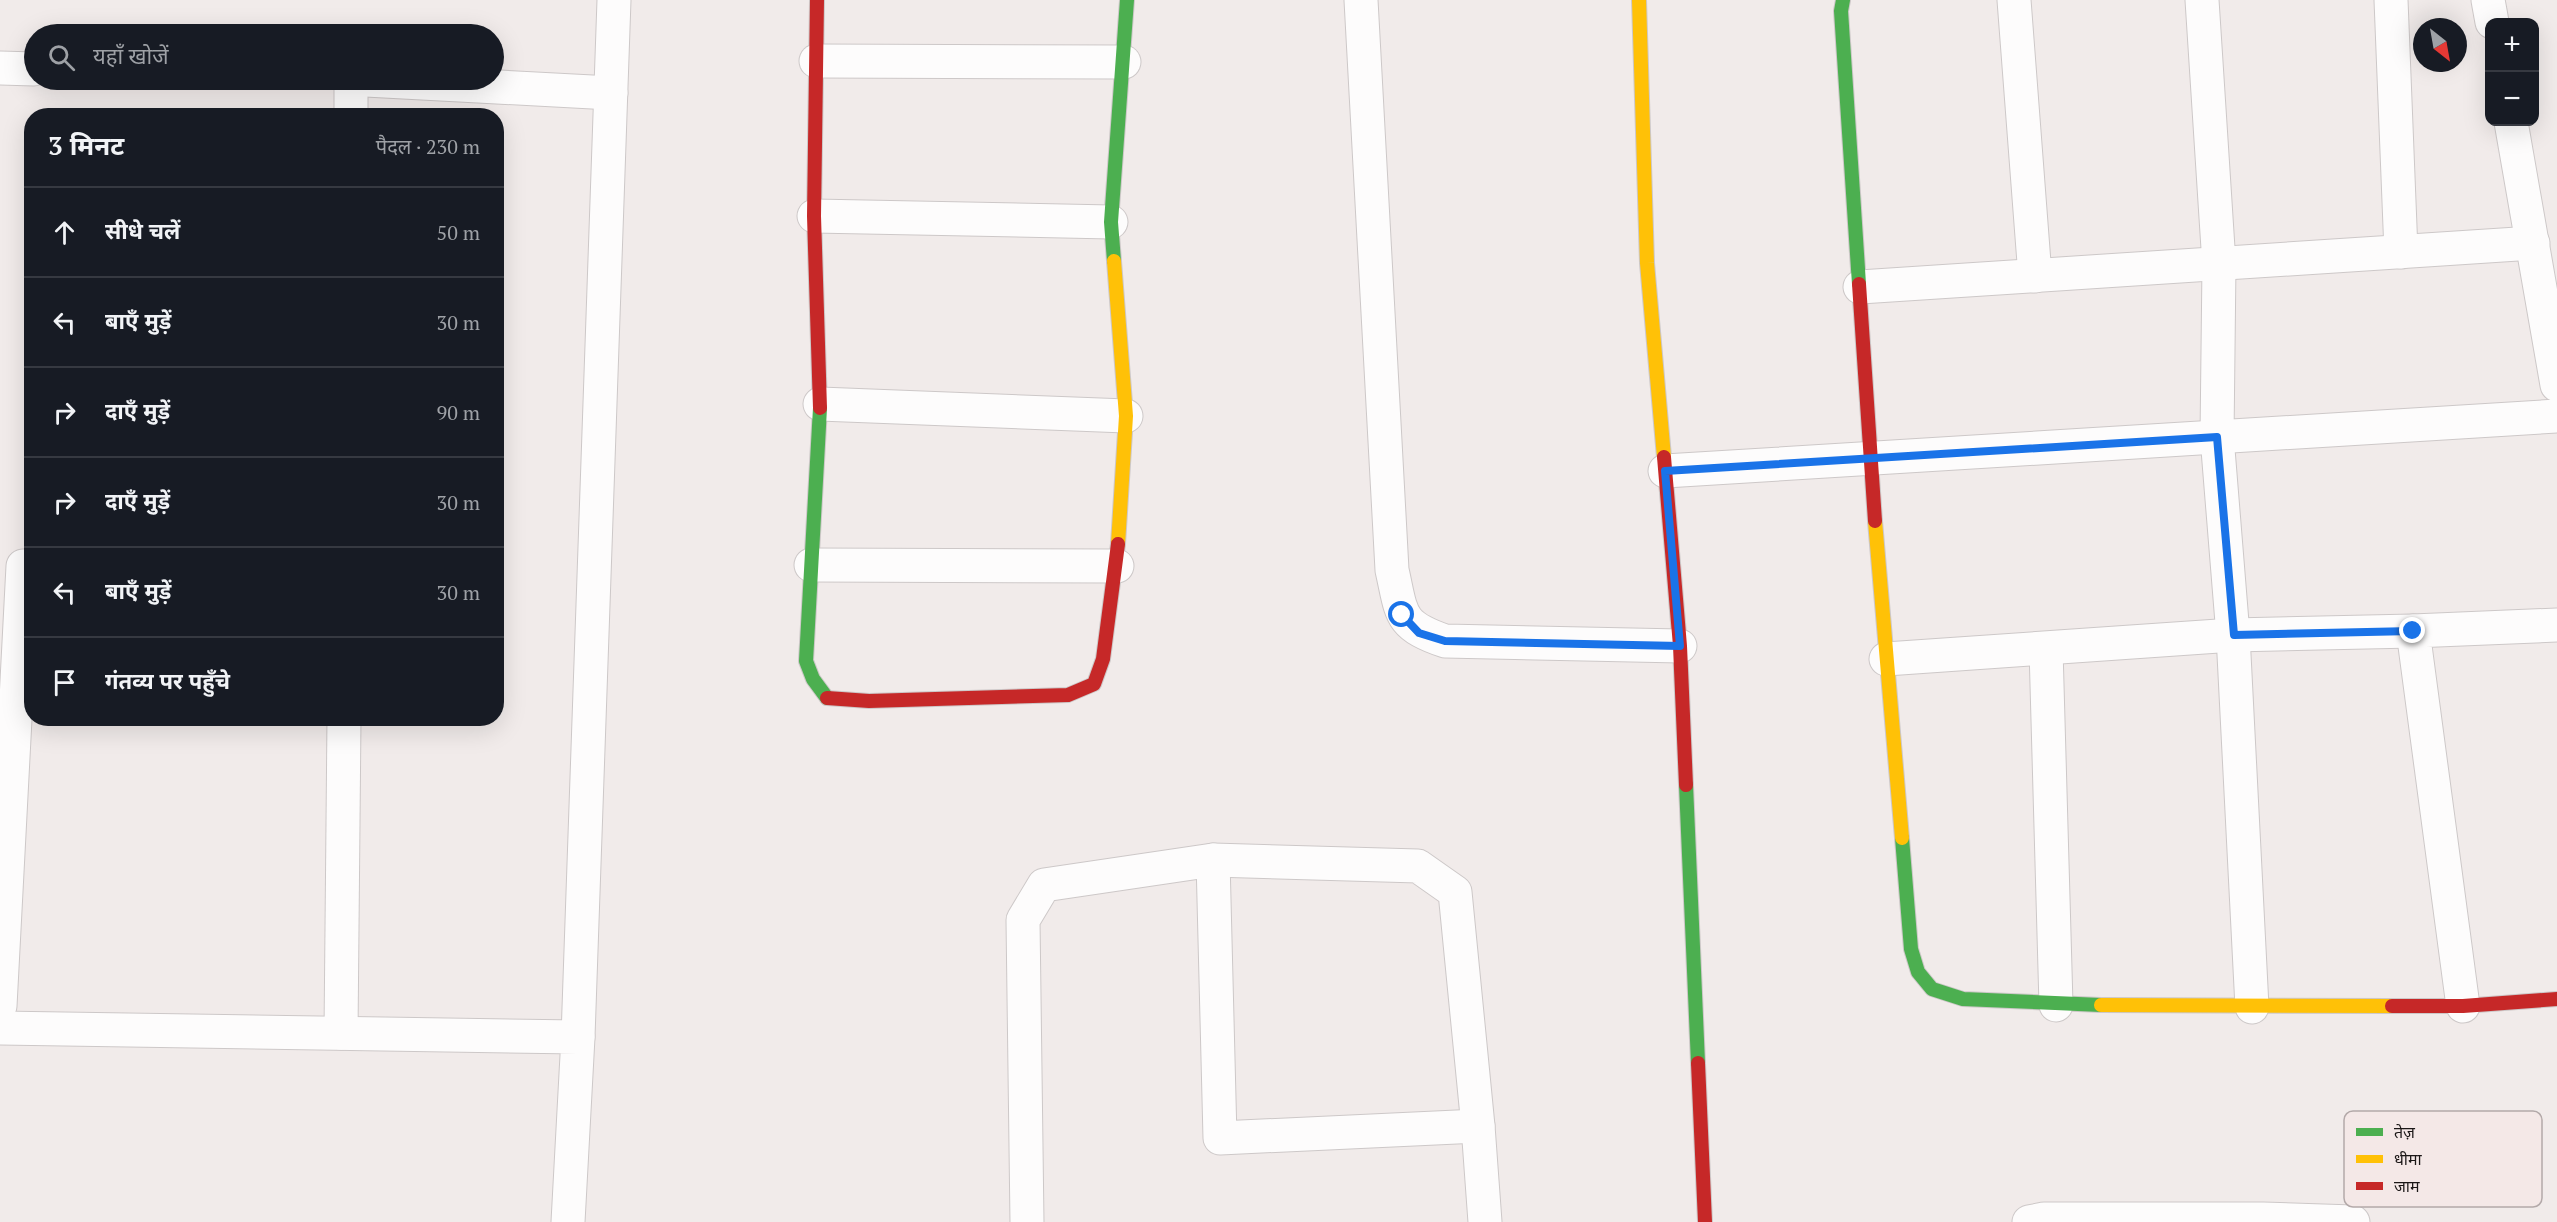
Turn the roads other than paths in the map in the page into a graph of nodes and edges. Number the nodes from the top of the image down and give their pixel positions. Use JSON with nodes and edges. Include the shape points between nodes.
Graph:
{"nodes":[{"id":1,"x":614,"y":0,"type":"edge"},
{"id":2,"x":818,"y":0,"type":"edge"},
{"id":3,"x":1127,"y":0,"type":"edge"},
{"id":4,"x":1361,"y":0,"type":"edge"},
{"id":5,"x":1639,"y":0,"type":"edge"},
{"id":6,"x":1843,"y":0,"type":"edge"},
{"id":7,"x":2014,"y":0,"type":"edge"},
{"id":8,"x":2202,"y":0,"type":"edge"},
{"id":9,"x":2391,"y":0,"type":"edge"},
{"id":10,"x":2488,"y":0,"type":"edge"},
{"id":11,"x":2491,"y":18,"type":"edge"},
{"id":12,"x":816,"y":61,"type":"junction"},
{"id":13,"x":1124,"y":62,"type":"junction"},
{"id":14,"x":0,"y":68,"type":"edge"},
{"id":15,"x":24,"y":69,"type":"edge"},
{"id":16,"x":504,"y":87,"type":"edge"},
{"id":17,"x":351,"y":90,"type":"edge"},
{"id":18,"x":611,"y":93,"type":"junction"},
{"id":19,"x":351,"y":108,"type":"edge"},
{"id":20,"x":2512,"y":126,"type":"edge"},
{"id":21,"x":814,"y":216,"type":"junction"},
{"id":22,"x":1111,"y":222,"type":"junction"},
{"id":23,"x":2533,"y":243,"type":"junction"},
{"id":24,"x":2400,"y":252,"type":"junction"},
{"id":25,"x":2219,"y":264,"type":"junction"},
{"id":26,"x":2035,"y":276,"type":"junction"},
{"id":27,"x":1860,"y":287,"type":"junction"},
{"id":28,"x":2557,"y":385,"type":"edge"},
{"id":29,"x":820,"y":404,"type":"junction"},
{"id":30,"x":1125,"y":416,"type":"junction"},
{"id":31,"x":2557,"y":416,"type":"edge"},
{"id":32,"x":2217,"y":437,"type":"junction"},
{"id":33,"x":1870,"y":459,"type":"junction"},
{"id":34,"x":1665,"y":471,"type":"junction"},
{"id":35,"x":811,"y":565,"type":"junction"},
{"id":36,"x":23,"y":566,"type":"dead end"},
{"id":37,"x":1117,"y":566,"type":"junction"},
{"id":38,"x":2557,"y":625,"type":"edge"},
{"id":39,"x":2413,"y":631,"type":"junction"},
{"id":40,"x":2234,"y":635,"type":"junction"},
{"id":41,"x":1680,"y":646,"type":"junction"},
{"id":42,"x":2046,"y":649,"type":"junction"},
{"id":43,"x":1886,"y":659,"type":"junction"},
{"id":44,"x":344,"y":726,"type":"edge"},
{"id":45,"x":1214,"y":860,"type":"junction"},
{"id":46,"x":2557,"y":999,"type":"edge"},
{"id":47,"x":2056,"y":1005,"type":"junction"},
{"id":48,"x":0,"y":1006,"type":"edge"},
{"id":49,"x":2463,"y":1006,"type":"junction"},
{"id":50,"x":2252,"y":1007,"type":"junction"},
{"id":51,"x":0,"y":1028,"type":"edge"},
{"id":52,"x":340,"y":1033,"type":"junction"},
{"id":53,"x":578,"y":1036,"type":"junction"},
{"id":54,"x":1478,"y":1126,"type":"junction"},
{"id":55,"x":2263,"y":1220,"type":"edge"},
{"id":56,"x":568,"y":1222,"type":"edge"},
{"id":57,"x":1027,"y":1222,"type":"edge"},
{"id":58,"x":1485,"y":1222,"type":"edge"},
{"id":59,"x":1705,"y":1222,"type":"edge"},
{"id":60,"x":2029,"y":1222,"type":"edge"},
{"id":61,"x":2353,"y":1222,"type":"edge"}],
"edges":[{"from":1,"to":18,"type":"street"},
{"from":2,"to":12,"type":"street"},
{"from":3,"to":13,"type":"street"},
{"from":4,"to":41,"type":"street","via":[[1392,570],[1402,615],[1419,633],[1445,641]]},
{"from":5,"to":34,"type":"street","via":[[1647,263]]},
{"from":6,"to":27,"type":"street"},
{"from":7,"to":26,"type":"street"},
{"from":8,"to":25,"type":"street"},
{"from":9,"to":24,"type":"street"},
{"from":10,"to":11,"type":"street"},
{"from":12,"to":13,"type":"street"},
{"from":12,"to":21,"type":"street"},
{"from":13,"to":22,"type":"street"},
{"from":14,"to":15,"type":"street"},
{"from":16,"to":18,"type":"street"},
{"from":17,"to":19,"type":"street"},
{"from":18,"to":53,"type":"street"},
{"from":20,"to":23,"type":"street"},
{"from":21,"to":22,"type":"street"},
{"from":21,"to":29,"type":"street"},
{"from":22,"to":30,"type":"street"},
{"from":23,"to":24,"type":"street"},
{"from":23,"to":28,"type":"street"},
{"from":24,"to":25,"type":"street"},
{"from":25,"to":26,"type":"street"},
{"from":25,"to":32,"type":"street"},
{"from":26,"to":27,"type":"street"},
{"from":27,"to":33,"type":"street"},
{"from":29,"to":30,"type":"street"},
{"from":29,"to":35,"type":"street"},
{"from":30,"to":37,"type":"street"},
{"from":31,"to":32,"type":"street"},
{"from":32,"to":33,"type":"street"},
{"from":32,"to":40,"type":"street"},
{"from":33,"to":34,"type":"street"},
{"from":33,"to":43,"type":"street"},
{"from":34,"to":41,"type":"street"},
{"from":35,"to":37,"type":"street"},
{"from":35,"to":37,"type":"street","via":[[806,661],[813,679],[826,698],[869,700],[1068,695],[1094,684],[1103,659]]},
{"from":36,"to":48,"type":"street"},
{"from":38,"to":39,"type":"street"},
{"from":39,"to":40,"type":"street"},
{"from":39,"to":49,"type":"street"},
{"from":40,"to":42,"type":"street"},
{"from":40,"to":50,"type":"street"},
{"from":41,"to":59,"type":"street"},
{"from":42,"to":43,"type":"street"},
{"from":42,"to":47,"type":"street"},
{"from":43,"to":47,"type":"street","via":[[1911,949],[1917,972],[1932,989],[1963,999]]},
{"from":44,"to":52,"type":"street"},
{"from":45,"to":54,"type":"street","via":[[1418,866],[1455,892]]},
{"from":45,"to":54,"type":"street","via":[[1220,1138]]},
{"from":45,"to":57,"type":"street","via":[[1044,885],[1023,920]]},
{"from":46,"to":49,"type":"street"},
{"from":47,"to":50,"type":"street"},
{"from":49,"to":50,"type":"street"},
{"from":51,"to":52,"type":"street"},
{"from":52,"to":53,"type":"street"},
{"from":53,"to":56,"type":"street"},
{"from":54,"to":58,"type":"street"},
{"from":55,"to":60,"type":"street"},
{"from":55,"to":61,"type":"street"}]}
